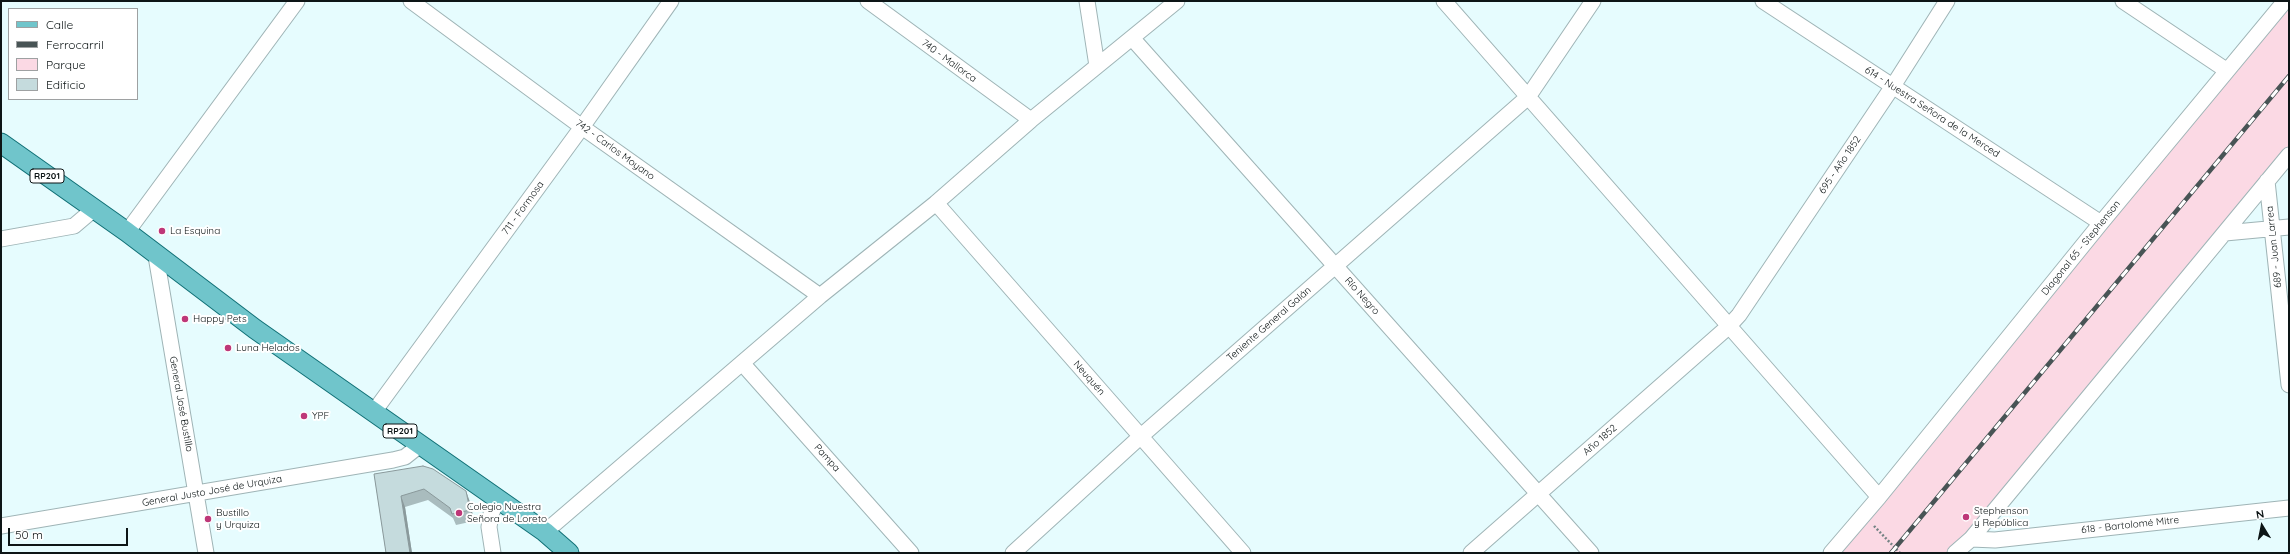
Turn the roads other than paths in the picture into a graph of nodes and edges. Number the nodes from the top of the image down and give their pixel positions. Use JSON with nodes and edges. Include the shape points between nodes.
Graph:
{"nodes":[{"id":1,"x":297,"y":1,"type":"edge"},
{"id":2,"x":411,"y":1,"type":"edge"},
{"id":3,"x":671,"y":1,"type":"edge"},
{"id":4,"x":868,"y":1,"type":"edge"},
{"id":5,"x":1087,"y":1,"type":"edge"},
{"id":6,"x":1177,"y":1,"type":"edge"},
{"id":7,"x":1444,"y":1,"type":"edge"},
{"id":8,"x":1593,"y":1,"type":"edge"},
{"id":9,"x":1763,"y":1,"type":"edge"},
{"id":10,"x":1947,"y":1,"type":"edge"},
{"id":11,"x":2123,"y":1,"type":"edge"},
{"id":12,"x":2285,"y":1,"type":"edge"},
{"id":13,"x":1132,"y":38,"type":"junction"},
{"id":14,"x":1097,"y":66,"type":"junction"},
{"id":15,"x":2226,"y":70,"type":"junction"},
{"id":16,"x":1893,"y":86,"type":"junction"},
{"id":17,"x":1528,"y":97,"type":"junction"},
{"id":18,"x":1031,"y":120,"type":"junction"},
{"id":19,"x":582,"y":127,"type":"junction"},
{"id":20,"x":1,"y":143,"type":"edge"},
{"id":21,"x":2289,"y":155,"type":"edge"},
{"id":22,"x":2267,"y":181,"type":"junction"},
{"id":23,"x":936,"y":203,"type":"junction"},
{"id":24,"x":94,"y":209,"type":"junction"},
{"id":25,"x":2100,"y":223,"type":"junction"},
{"id":26,"x":2289,"y":228,"type":"edge"},
{"id":27,"x":2272,"y":229,"type":"junction"},
{"id":28,"x":127,"y":232,"type":"junction"},
{"id":29,"x":2225,"y":233,"type":"junction"},
{"id":30,"x":1,"y":239,"type":"edge"},
{"id":31,"x":156,"y":256,"type":"junction"},
{"id":32,"x":1335,"y":266,"type":"junction"},
{"id":33,"x":820,"y":296,"type":"junction"},
{"id":34,"x":1728,"y":327,"type":"junction"},
{"id":35,"x":742,"y":363,"type":"junction"},
{"id":36,"x":2289,"y":385,"type":"edge"},
{"id":37,"x":373,"y":413,"type":"junction"},
{"id":38,"x":1140,"y":437,"type":"junction"},
{"id":39,"x":420,"y":445,"type":"junction"},
{"id":40,"x":196,"y":493,"type":"junction"},
{"id":41,"x":1539,"y":493,"type":"junction"},
{"id":42,"x":1879,"y":497,"type":"junction"},
{"id":43,"x":498,"y":499,"type":"junction"},
{"id":44,"x":2289,"y":508,"type":"edge"},
{"id":45,"x":1,"y":526,"type":"edge"},
{"id":46,"x":545,"y":532,"type":"junction"},
{"id":47,"x":1972,"y":539,"type":"junction"},
{"id":48,"x":206,"y":553,"type":"edge"},
{"id":49,"x":493,"y":553,"type":"edge"},
{"id":50,"x":569,"y":553,"type":"edge"},
{"id":51,"x":912,"y":553,"type":"edge"},
{"id":52,"x":1013,"y":553,"type":"edge"},
{"id":53,"x":1243,"y":553,"type":"edge"},
{"id":54,"x":1471,"y":553,"type":"edge"},
{"id":55,"x":1591,"y":553,"type":"edge"},
{"id":56,"x":1830,"y":553,"type":"edge"},
{"id":57,"x":1955,"y":553,"type":"edge"}],
"edges":[{"from":1,"to":28,"type":"street"},
{"from":2,"to":19,"type":"street","name":"742 - Carlos Moyano"},
{"from":3,"to":19,"type":"street","name":"711 - Formosa"},
{"from":4,"to":18,"type":"street","name":"740 - Mallorca"},
{"from":5,"to":14,"type":"street"},
{"from":6,"to":13,"type":"street"},
{"from":7,"to":17,"type":"street"},
{"from":8,"to":17,"type":"street","name":"Teniente General Galán"},
{"from":9,"to":16,"type":"street","name":"614 - Nuestra Señora de la Merced"},
{"from":10,"to":16,"type":"street","name":"695 - Año 1852"},
{"from":11,"to":15,"type":"street"},
{"from":12,"to":15,"type":"street","name":"Diagonal 65 - Stephenson"},
{"from":13,"to":14,"type":"street"},
{"from":13,"to":32,"type":"street","name":"Río Negro"},
{"from":14,"to":18,"type":"street"},
{"from":15,"to":25,"type":"street","name":"Diagonal 65 - Stephenson"},
{"from":16,"to":25,"type":"street","name":"614 - Nuestra Señora de la Merced"},
{"from":16,"to":34,"type":"street","name":"695 - Año 1852"},
{"from":17,"to":32,"type":"street","name":"Teniente General Galán"},
{"from":17,"to":34,"type":"street"},
{"from":18,"to":23,"type":"street"},
{"from":19,"to":33,"type":"street","name":"742 - Carlos Moyano"},
{"from":19,"to":37,"type":"street","name":"711 - Formosa"},
{"from":20,"to":24,"type":"main road","number":"RP201"},
{"from":21,"to":22,"type":"street"},
{"from":22,"to":27,"type":"street","name":"689 - Juan Larrea"},
{"from":22,"to":29,"type":"street"},
{"from":23,"to":33,"type":"street"},
{"from":23,"to":38,"type":"street","name":"Neuquén"},
{"from":24,"to":28,"type":"main road","number":"RP201"},
{"from":24,"to":30,"type":"street","via":[[74,226]]},
{"from":25,"to":42,"type":"street","name":"Diagonal 65 - Stephenson"},
{"from":26,"to":27,"type":"street"},
{"from":27,"to":29,"type":"street"},
{"from":27,"to":36,"type":"street","name":"689 - Juan Larrea"},
{"from":28,"to":31,"type":"main road","number":"RP201"},
{"from":29,"to":47,"type":"street"},
{"from":31,"to":37,"type":"main road","number":"RP201"},
{"from":31,"to":40,"type":"street","name":"General José Bustillo"},
{"from":32,"to":38,"type":"street","name":"Teniente General Galán"},
{"from":32,"to":41,"type":"street","name":"Río Negro"},
{"from":33,"to":35,"type":"street"},
{"from":34,"to":41,"type":"street","name":"Año 1852"},
{"from":34,"to":42,"type":"street"},
{"from":35,"to":46,"type":"street"},
{"from":35,"to":51,"type":"street","name":"Pampa"},
{"from":37,"to":39,"type":"main road","number":"RP201"},
{"from":38,"to":52,"type":"street","name":"Teniente General Galán"},
{"from":38,"to":53,"type":"street","name":"Neuquén"},
{"from":39,"to":40,"type":"street","name":"General Justo José de Urquiza","via":[[405,456],[393,460]]},
{"from":39,"to":43,"type":"main road","number":"RP201"},
{"from":40,"to":45,"type":"street","name":"General Justo José de Urquiza"},
{"from":40,"to":48,"type":"street","name":"General José Bustillo"},
{"from":41,"to":54,"type":"street","name":"Año 1852"},
{"from":41,"to":55,"type":"street","name":"Río Negro"},
{"from":42,"to":56,"type":"street","name":"Diagonal 65 - Stephenson"},
{"from":43,"to":46,"type":"main road","number":"RP201"},
{"from":43,"to":49,"type":"street","via":[[491,514],[489,527]]},
{"from":44,"to":47,"type":"street","name":"618 - Bartolomé Mitre","via":[[1994,540]]},
{"from":46,"to":50,"type":"main road","number":"RP201"},
{"from":47,"to":57,"type":"street"}]}
